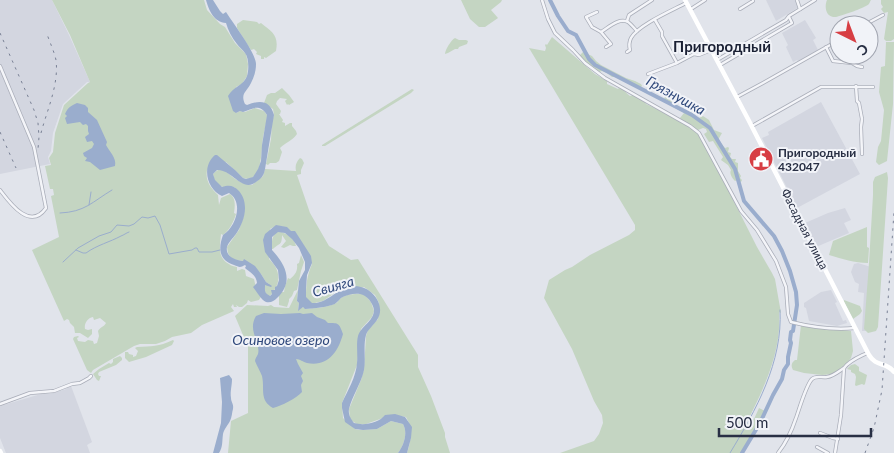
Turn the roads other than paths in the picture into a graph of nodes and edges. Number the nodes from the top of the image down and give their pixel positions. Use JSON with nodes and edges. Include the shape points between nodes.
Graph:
{"nodes":[{"id":1,"x":542,"y":0,"type":"edge"},
{"id":2,"x":652,"y":0,"type":"edge"},
{"id":3,"x":705,"y":0,"type":"edge"},
{"id":4,"x":753,"y":0,"type":"edge"},
{"id":5,"x":797,"y":0,"type":"edge"},
{"id":6,"x":815,"y":0,"type":"edge"},
{"id":7,"x":686,"y":2,"type":"edge"},
{"id":8,"x":740,"y":9,"type":"dead end"},
{"id":9,"x":800,"y":9,"type":"junction"},
{"id":10,"x":690,"y":10,"type":"junction"},
{"id":11,"x":597,"y":12,"type":"dead end"},
{"id":12,"x":884,"y":15,"type":"dead end"},
{"id":13,"x":788,"y":17,"type":"junction"},
{"id":14,"x":879,"y":18,"type":"edge"},
{"id":15,"x":655,"y":20,"type":"junction"},
{"id":16,"x":627,"y":21,"type":"junction"},
{"id":17,"x":637,"y":31,"type":"junction"},
{"id":18,"x":601,"y":32,"type":"junction"},
{"id":19,"x":829,"y":46,"type":"edge"},
{"id":20,"x":606,"y":47,"type":"dead end"},
{"id":21,"x":826,"y":48,"type":"junction"},
{"id":22,"x":711,"y":50,"type":"junction"},
{"id":23,"x":627,"y":52,"type":"dead end"},
{"id":24,"x":717,"y":60,"type":"junction"},
{"id":25,"x":677,"y":63,"type":"junction"},
{"id":26,"x":720,"y":65,"type":"junction"},
{"id":27,"x":0,"y":66,"type":"edge"},
{"id":28,"x":862,"y":68,"type":"dead end"},
{"id":29,"x":648,"y":74,"type":"dead end"},
{"id":30,"x":856,"y":86,"type":"junction"},
{"id":31,"x":873,"y":87,"type":"dead end"},
{"id":32,"x":737,"y":97,"type":"junction"},
{"id":33,"x":752,"y":126,"type":"junction"},
{"id":34,"x":862,"y":154,"type":"dead end"},
{"id":35,"x":0,"y":190,"type":"edge"},
{"id":36,"x":855,"y":328,"type":"junction"},
{"id":37,"x":868,"y":353,"type":"junction"},
{"id":38,"x":844,"y":368,"type":"junction"},
{"id":39,"x":894,"y":372,"type":"edge"},
{"id":40,"x":91,"y":376,"type":"dead end"},
{"id":41,"x":0,"y":404,"type":"edge"},
{"id":42,"x":820,"y":433,"type":"dead end"},
{"id":43,"x":838,"y":439,"type":"junction"},
{"id":44,"x":817,"y":447,"type":"dead end"},
{"id":45,"x":778,"y":453,"type":"edge"},
{"id":46,"x":828,"y":453,"type":"edge"},
{"id":47,"x":835,"y":453,"type":"edge"}],
"edges":[{"from":1,"to":36,"type":"street","via":[[555,33],[593,70],[699,134],[741,211],[757,230],[782,273],[791,322]]},
{"from":2,"to":16,"type":"street","via":[[629,15]]},
{"from":3,"to":10,"type":"street"},
{"from":4,"to":8,"type":"street"},
{"from":5,"to":9,"type":"street"},
{"from":6,"to":9,"type":"street"},
{"from":7,"to":10,"type":"main road","name":"Фасадная улица"},
{"from":7,"to":15,"type":"street"},
{"from":9,"to":13,"type":"street"},
{"from":10,"to":22,"type":"main road","name":"Фасадная улица"},
{"from":11,"to":18,"type":"street","via":[[586,17],[592,27]]},
{"from":12,"to":14,"type":"street"},
{"from":13,"to":24,"type":"street"},
{"from":13,"to":26,"type":"street","via":[[792,23]]},
{"from":15,"to":17,"type":"street"},
{"from":15,"to":25,"type":"street"},
{"from":16,"to":17,"type":"street"},
{"from":16,"to":18,"type":"street","via":[[615,23]]},
{"from":17,"to":23,"type":"street","via":[[630,39]]},
{"from":18,"to":20,"type":"street","via":[[611,44]]},
{"from":19,"to":21,"type":"street"},
{"from":21,"to":28,"type":"street","via":[[833,61],[852,63]]},
{"from":21,"to":32,"type":"street"},
{"from":22,"to":24,"type":"main road","name":"Фасадная улица"},
{"from":22,"to":25,"type":"street"},
{"from":24,"to":26,"type":"main road","name":"Фасадная улица"},
{"from":25,"to":29,"type":"street"},
{"from":26,"to":32,"type":"main road","name":"Фасадная улица"},
{"from":27,"to":35,"type":"street","via":[[34,147],[46,208],[39,214],[28,216],[19,212]]},
{"from":30,"to":31,"type":"street"},
{"from":30,"to":33,"type":"street","via":[[821,87]]},
{"from":30,"to":34,"type":"street","via":[[862,119]]},
{"from":32,"to":33,"type":"main road","name":"Фасадная улица"},
{"from":33,"to":36,"type":"main road","name":"Фасадная улица"},
{"from":36,"to":37,"type":"main road","name":"Фасадная улица"},
{"from":37,"to":38,"type":"street"},
{"from":37,"to":39,"type":"main road","via":[[874,362],[888,366]]},
{"from":38,"to":43,"type":"street"},
{"from":38,"to":45,"type":"street","via":[[826,378],[813,378],[793,427]]},
{"from":40,"to":41,"type":"street","via":[[54,391],[30,393]]},
{"from":42,"to":43,"type":"street"},
{"from":43,"to":47,"type":"street"},
{"from":44,"to":46,"type":"street"}]}
